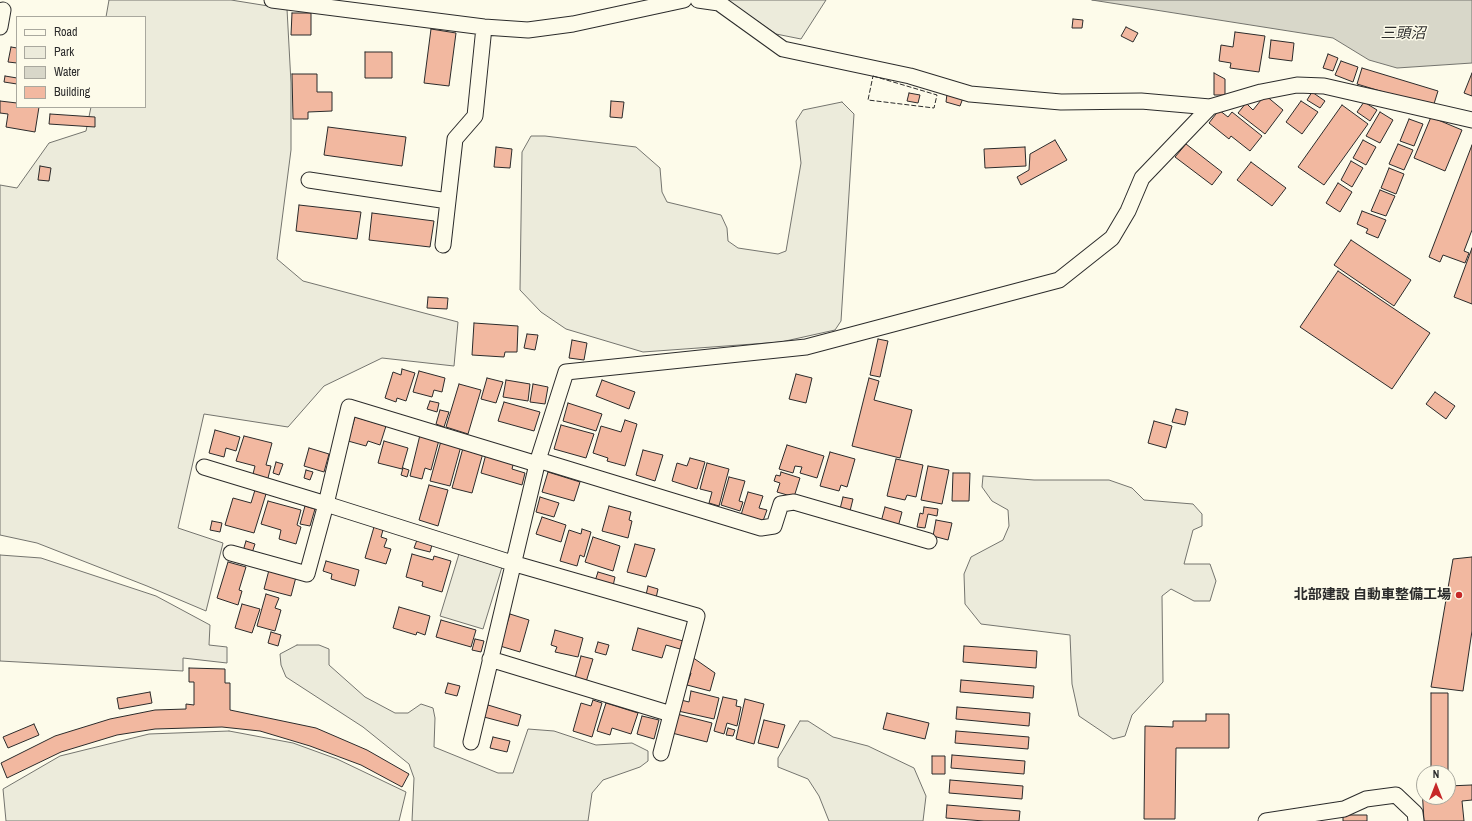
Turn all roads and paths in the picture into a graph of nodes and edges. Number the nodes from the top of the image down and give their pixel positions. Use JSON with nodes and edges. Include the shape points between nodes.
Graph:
{"nodes":[{"id":1,"x":272,"y":0,"type":"edge"},
{"id":2,"x":684,"y":0,"type":"edge"},
{"id":3,"x":698,"y":0,"type":"edge"},
{"id":4,"x":3,"y":10,"type":"dead end"},
{"id":5,"x":0,"y":27,"type":"edge"},
{"id":6,"x":484,"y":27,"type":"junction"},
{"id":7,"x":1210,"y":107,"type":"junction"},
{"id":8,"x":1472,"y":120,"type":"edge"},
{"id":9,"x":309,"y":180,"type":"dead end"},
{"id":10,"x":448,"y":201,"type":"junction"},
{"id":11,"x":443,"y":245,"type":"dead end"},
{"id":12,"x":537,"y":462,"type":"junction"},
{"id":13,"x":204,"y":467,"type":"dead end"},
{"id":14,"x":326,"y":504,"type":"junction"},
{"id":15,"x":929,"y":541,"type":"dead end"},
{"id":16,"x":231,"y":553,"type":"dead end"},
{"id":17,"x":512,"y":563,"type":"junction"},
{"id":18,"x":490,"y":659,"type":"junction"},
{"id":19,"x":671,"y":714,"type":"junction"},
{"id":20,"x":471,"y":742,"type":"dead end"},
{"id":21,"x":661,"y":753,"type":"dead end"},
{"id":22,"x":1266,"y":821,"type":"edge"},
{"id":23,"x":1416,"y":821,"type":"edge"}],
"edges":[{"from":1,"to":6,"type":"street"},
{"from":2,"to":6,"type":"street","via":[[573,24],[535,29]]},
{"from":3,"to":7,"type":"street","via":[[719,3],[783,49],[910,76],[970,94],[1061,102],[1141,101]]},
{"from":4,"to":5,"type":"street"},
{"from":6,"to":10,"type":"street","via":[[475,116],[455,139]]},
{"from":7,"to":8,"type":"street","via":[[1261,92],[1297,85],[1324,86]]},
{"from":7,"to":12,"type":"street","via":[[1142,178],[1128,211],[1112,238],[1060,280],[806,347],[566,372]]},
{"from":9,"to":10,"type":"street"},
{"from":10,"to":11,"type":"street"},
{"from":12,"to":14,"type":"street","via":[[349,407]]},
{"from":12,"to":15,"type":"street","via":[[761,528],[774,526],[781,504],[794,502]]},
{"from":12,"to":17,"type":"street"},
{"from":13,"to":14,"type":"street"},
{"from":14,"to":16,"type":"street","via":[[307,574]]},
{"from":14,"to":17,"type":"street"},
{"from":17,"to":18,"type":"street"},
{"from":17,"to":19,"type":"street","via":[[697,616]]},
{"from":18,"to":19,"type":"street"},
{"from":18,"to":20,"type":"street"},
{"from":19,"to":21,"type":"street"},
{"from":22,"to":23,"type":"street","via":[[1344,809],[1366,799],[1396,795],[1415,813]]}]}
